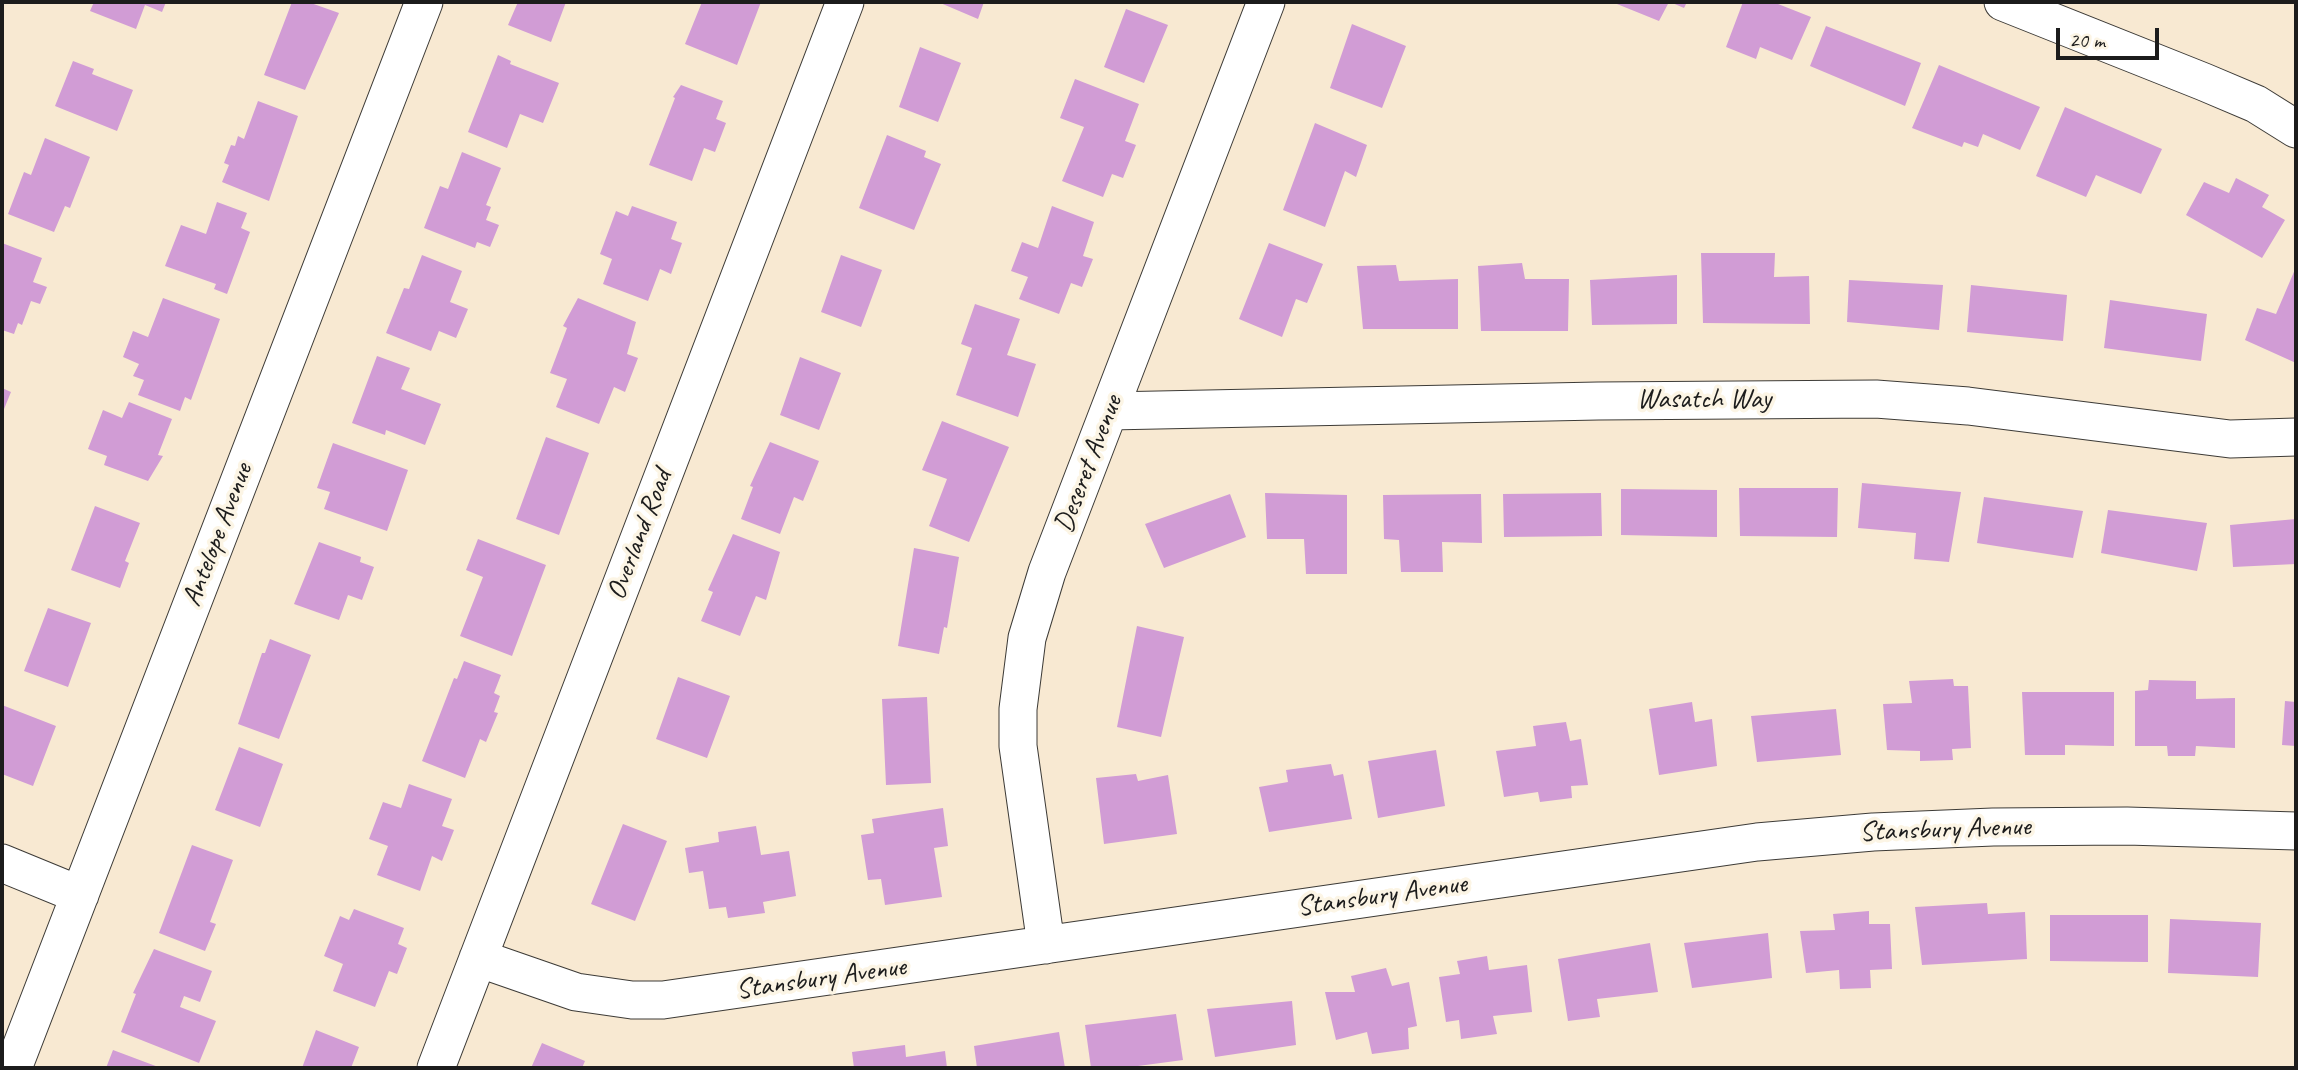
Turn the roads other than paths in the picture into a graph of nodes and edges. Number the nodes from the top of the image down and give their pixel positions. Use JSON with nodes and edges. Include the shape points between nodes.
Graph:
{"nodes":[{"id":1,"x":424,"y":2,"type":"edge"},
{"id":2,"x":845,"y":2,"type":"edge"},
{"id":3,"x":1266,"y":2,"type":"edge"},
{"id":4,"x":2003,"y":2,"type":"edge"},
{"id":5,"x":2296,"y":129,"type":"edge"},
{"id":6,"x":1109,"y":411,"type":"junction"},
{"id":7,"x":2296,"y":437,"type":"edge"},
{"id":8,"x":2296,"y":831,"type":"edge"},
{"id":9,"x":2,"y":863,"type":"edge"},
{"id":10,"x":80,"y":895,"type":"junction"},
{"id":11,"x":1046,"y":945,"type":"junction"},
{"id":12,"x":478,"y":958,"type":"junction"},
{"id":13,"x":13,"y":1068,"type":"edge"},
{"id":14,"x":436,"y":1068,"type":"edge"}],
"edges":[{"from":1,"to":10,"type":"street","name":"Antelope Avenue"},
{"from":2,"to":12,"type":"street","name":"Overland Road"},
{"from":3,"to":6,"type":"street","name":"Deseret Avenue"},
{"from":4,"to":5,"type":"street","via":[[2256,104]]},
{"from":6,"to":7,"type":"street","name":"Wasatch Way","via":[[1876,399],[2230,439]]},
{"from":6,"to":11,"type":"street","name":"Deseret Avenue","via":[[1036,605],[1021,672],[1018,746]]},
{"from":8,"to":11,"type":"street","name":"Stansbury Avenue","via":[[1993,827],[1757,842]]},
{"from":9,"to":10,"type":"street"},
{"from":10,"to":13,"type":"street","name":"Antelope Avenue"},
{"from":11,"to":12,"type":"street","name":"Stansbury Avenue","via":[[663,1000],[576,992]]},
{"from":12,"to":14,"type":"street","name":"Overland Road"}]}
